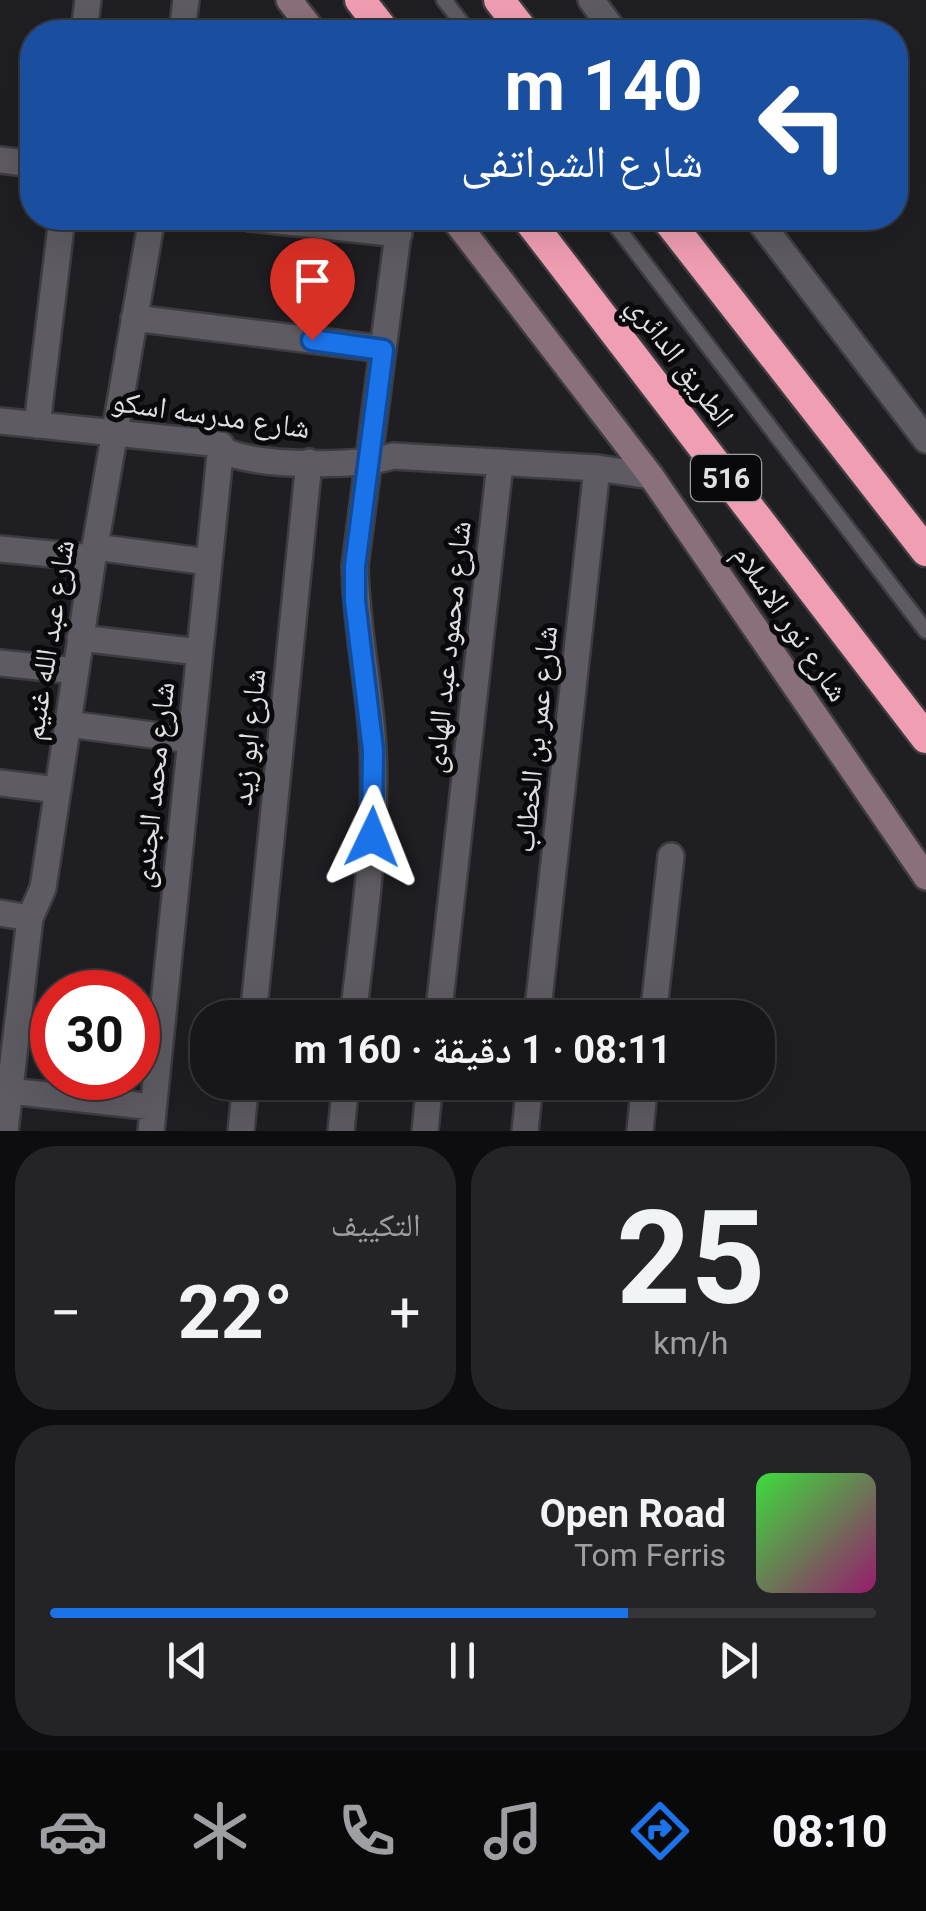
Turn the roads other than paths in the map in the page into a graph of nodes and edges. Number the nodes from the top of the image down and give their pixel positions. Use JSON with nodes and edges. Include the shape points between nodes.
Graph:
{"nodes":[{"id":1,"x":289,"y":0,"type":"edge"},
{"id":2,"x":360,"y":0,"type":"edge"},
{"id":3,"x":444,"y":0,"type":"edge"},
{"id":4,"x":499,"y":0,"type":"edge"},
{"id":5,"x":590,"y":0,"type":"edge"},
{"id":6,"x":305,"y":20,"type":"edge"},
{"id":7,"x":376,"y":20,"type":"edge"},
{"id":8,"x":460,"y":20,"type":"edge"},
{"id":9,"x":515,"y":20,"type":"edge"},
{"id":10,"x":606,"y":20,"type":"edge"},
{"id":11,"x":61,"y":230,"type":"edge"},
{"id":12,"x":150,"y":230,"type":"edge"},
{"id":13,"x":399,"y":230,"type":"edge"},
{"id":14,"x":462,"y":230,"type":"edge"},
{"id":15,"x":536,"y":230,"type":"edge"},
{"id":16,"x":619,"y":230,"type":"edge"},
{"id":17,"x":675,"y":230,"type":"edge"},
{"id":18,"x":765,"y":230,"type":"edge"},
{"id":19,"x":134,"y":318,"type":"junction"},
{"id":20,"x":383,"y":350,"type":"junction"},
{"id":21,"x":0,"y":421,"type":"edge"},
{"id":22,"x":37,"y":425,"type":"junction"},
{"id":23,"x":114,"y":432,"type":"junction"},
{"id":24,"x":926,"y":440,"type":"edge"},
{"id":25,"x":220,"y":446,"type":"junction"},
{"id":26,"x":309,"y":462,"type":"junction"},
{"id":27,"x":367,"y":464,"type":"junction"},
{"id":28,"x":500,"y":464,"type":"junction"},
{"id":29,"x":597,"y":468,"type":"junction"},
{"id":30,"x":651,"y":476,"type":"junction"},
{"id":31,"x":0,"y":549,"type":"edge"},
{"id":32,"x":926,"y":551,"type":"edge"},
{"id":33,"x":94,"y":553,"type":"junction"},
{"id":34,"x":208,"y":562,"type":"junction"},
{"id":35,"x":926,"y":630,"type":"edge"},
{"id":36,"x":80,"y":638,"type":"junction"},
{"id":37,"x":199,"y":652,"type":"junction"},
{"id":38,"x":0,"y":663,"type":"edge"},
{"id":39,"x":76,"y":671,"type":"junction"},
{"id":40,"x":68,"y":724,"type":"junction"},
{"id":41,"x":926,"y":738,"type":"edge"},
{"id":42,"x":190,"y":740,"type":"junction"},
{"id":43,"x":0,"y":782,"type":"edge"},
{"id":44,"x":58,"y":790,"type":"junction"},
{"id":45,"x":671,"y":856,"type":"dead end"},
{"id":46,"x":926,"y":878,"type":"edge"},
{"id":47,"x":0,"y":914,"type":"edge"},
{"id":48,"x":30,"y":918,"type":"junction"},
{"id":49,"x":255,"y":1000,"type":"edge"},
{"id":50,"x":355,"y":1000,"type":"edge"},
{"id":51,"x":440,"y":1000,"type":"edge"},
{"id":52,"x":539,"y":1000,"type":"edge"},
{"id":53,"x":654,"y":1000,"type":"edge"},
{"id":54,"x":10,"y":1091,"type":"junction"},
{"id":55,"x":244,"y":1100,"type":"edge"},
{"id":56,"x":344,"y":1100,"type":"edge"},
{"id":57,"x":428,"y":1100,"type":"edge"},
{"id":58,"x":528,"y":1100,"type":"edge"},
{"id":59,"x":643,"y":1100,"type":"edge"},
{"id":60,"x":152,"y":1119,"type":"edge"},
{"id":61,"x":5,"y":1131,"type":"edge"},
{"id":62,"x":241,"y":1131,"type":"edge"},
{"id":63,"x":341,"y":1131,"type":"edge"},
{"id":64,"x":425,"y":1131,"type":"edge"},
{"id":65,"x":525,"y":1131,"type":"edge"},
{"id":66,"x":640,"y":1131,"type":"edge"}],
"edges":[{"from":1,"to":6,"type":"street"},
{"from":2,"to":7,"type":"highway"},
{"from":3,"to":8,"type":"lane"},
{"from":4,"to":9,"type":"highway"},
{"from":5,"to":10,"type":"street"},
{"from":11,"to":22,"type":"street"},
{"from":12,"to":19,"type":"street","name":"شارع عبد الله غنيم"},
{"from":13,"to":20,"type":"street"},
{"from":14,"to":30,"type":"street","name":"شارع نور الاسلام"},
{"from":15,"to":41,"type":"highway","name":"الطريق الدائري","number":"516"},
{"from":16,"to":35,"type":"lane"},
{"from":17,"to":32,"type":"highway"},
{"from":18,"to":24,"type":"street"},
{"from":19,"to":20,"type":"street"},
{"from":19,"to":23,"type":"street","name":"شارع عبد الله غنيم"},
{"from":20,"to":27,"type":"street"},
{"from":21,"to":22,"type":"street","name":"شارع مدرسه اسكو"},
{"from":22,"to":23,"type":"street","name":"شارع مدرسه اسكو"},
{"from":23,"to":25,"type":"street","name":"شارع مدرسه اسكو"},
{"from":23,"to":33,"type":"street","name":"شارع عبد الله غنيم"},
{"from":25,"to":26,"type":"street","name":"شارع مدرسه اسكو","via":[[235,455]]},
{"from":25,"to":34,"type":"street","name":"شارع محمد الجندى"},
{"from":26,"to":27,"type":"street","name":"شارع مدرسه اسكو"},
{"from":26,"to":49,"type":"street","name":"شارع ابو زيد"},
{"from":27,"to":28,"type":"street","name":"شارع مدرسه اسكو","via":[[393,456]]},
{"from":27,"to":50,"type":"street","via":[[355,601],[368,692],[373,808]]},
{"from":28,"to":29,"type":"street","name":"شارع مدرسه اسكو"},
{"from":28,"to":51,"type":"street","name":"شارع محمود عبد الهادى"},
{"from":29,"to":30,"type":"street","name":"شارع مدرسه اسكو"},
{"from":29,"to":52,"type":"street","name":"شارع عمر بن الخطاب"},
{"from":30,"to":46,"type":"street","name":"شارع نور الاسلام"},
{"from":31,"to":33,"type":"street"},
{"from":33,"to":34,"type":"street"},
{"from":33,"to":36,"type":"street","name":"شارع عبد الله غنيم"},
{"from":34,"to":37,"type":"street","name":"شارع محمد الجندى"},
{"from":36,"to":37,"type":"street"},
{"from":36,"to":39,"type":"street","name":"شارع عبد الله غنيم"},
{"from":37,"to":42,"type":"street","name":"شارع محمد الجندى"},
{"from":38,"to":39,"type":"street"},
{"from":39,"to":40,"type":"street","name":"شارع عبد الله غنيم"},
{"from":40,"to":42,"type":"street"},
{"from":40,"to":44,"type":"street","name":"شارع عبد الله غنيم"},
{"from":42,"to":60,"type":"street","name":"شارع محمد الجندى"},
{"from":43,"to":44,"type":"street"},
{"from":44,"to":48,"type":"street","name":"شارع عبد الله غنيم","via":[[42,888]]},
{"from":45,"to":53,"type":"street"},
{"from":47,"to":48,"type":"street"},
{"from":48,"to":54,"type":"street","name":"شارع عبد الله غنيم"},
{"from":54,"to":60,"type":"street"},
{"from":54,"to":61,"type":"street","name":"شارع عبد الله غنيم"},
{"from":55,"to":62,"type":"street"},
{"from":56,"to":63,"type":"street"},
{"from":57,"to":64,"type":"street"},
{"from":58,"to":65,"type":"street"},
{"from":59,"to":66,"type":"street"}]}
